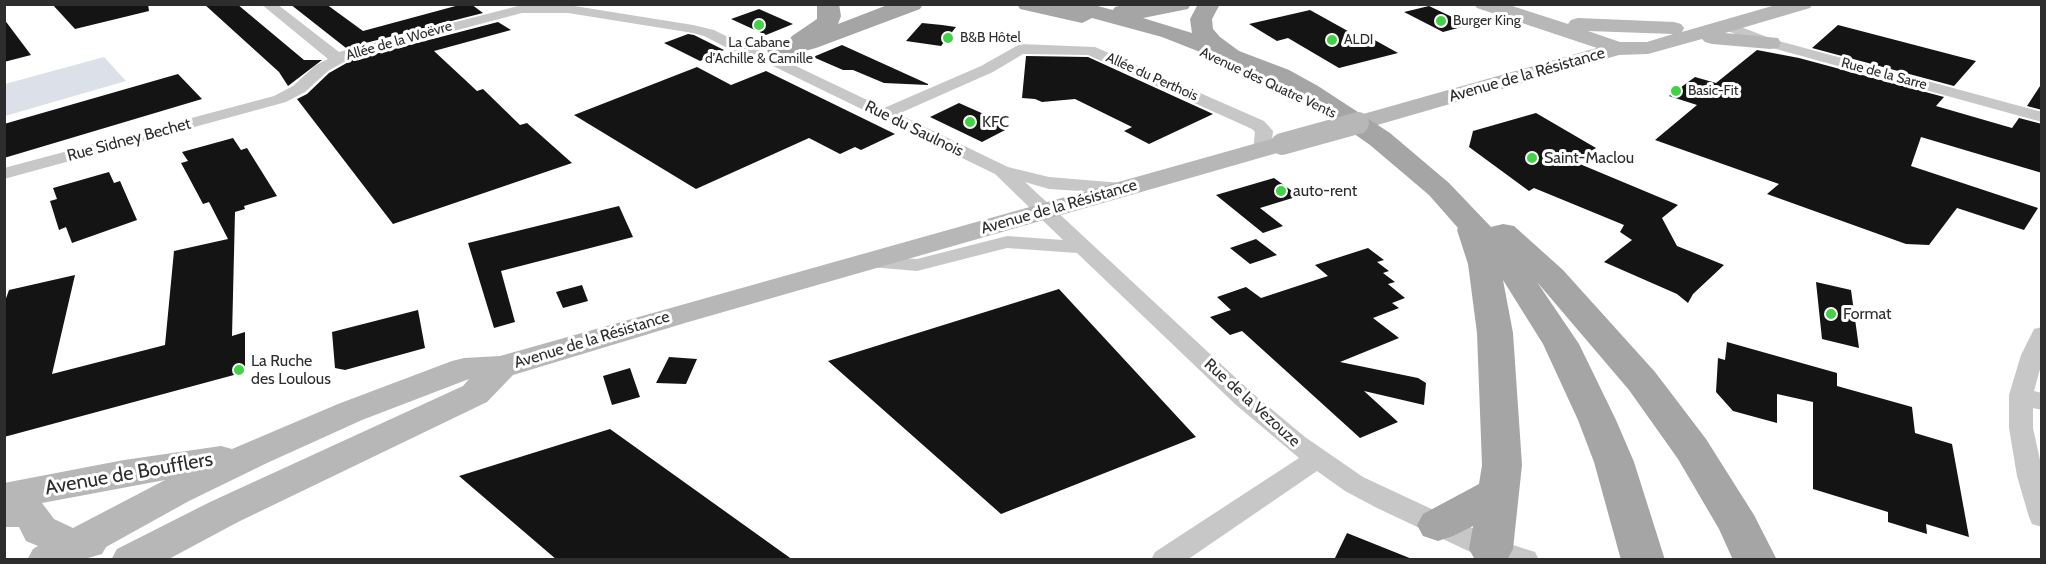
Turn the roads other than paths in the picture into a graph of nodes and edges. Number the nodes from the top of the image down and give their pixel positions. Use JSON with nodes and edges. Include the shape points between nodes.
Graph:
{"nodes":[{"id":1,"x":268,"y":4,"type":"edge"},
{"id":2,"x":828,"y":4,"type":"edge"},
{"id":3,"x":912,"y":4,"type":"edge"},
{"id":4,"x":1028,"y":4,"type":"edge"},
{"id":5,"x":1062,"y":4,"type":"edge"},
{"id":6,"x":1180,"y":4,"type":"edge"},
{"id":7,"x":1209,"y":4,"type":"edge"},
{"id":8,"x":1759,"y":4,"type":"edge"},
{"id":9,"x":1772,"y":4,"type":"edge"},
{"id":10,"x":1803,"y":4,"type":"edge"},
{"id":11,"x":1493,"y":6,"type":"edge"},
{"id":12,"x":520,"y":7,"type":"edge"},
{"id":13,"x":1101,"y":13,"type":"junction"},
{"id":14,"x":1533,"y":19,"type":"junction"},
{"id":15,"x":1728,"y":26,"type":"junction"},
{"id":16,"x":1673,"y":34,"type":"junction"},
{"id":17,"x":1770,"y":43,"type":"junction"},
{"id":18,"x":1618,"y":50,"type":"junction"},
{"id":19,"x":775,"y":53,"type":"junction"},
{"id":20,"x":1232,"y":55,"type":"junction"},
{"id":21,"x":338,"y":59,"type":"junction"},
{"id":22,"x":253,"y":107,"type":"joint"},
{"id":23,"x":884,"y":114,"type":"junction"},
{"id":24,"x":2042,"y":117,"type":"edge"},
{"id":25,"x":1366,"y":130,"type":"junction"},
{"id":26,"x":1272,"y":147,"type":"junction"},
{"id":27,"x":1001,"y":171,"type":"junction"},
{"id":28,"x":4,"y":174,"type":"edge"},
{"id":29,"x":1127,"y":188,"type":"junction"},
{"id":30,"x":1439,"y":189,"type":"junction"},
{"id":31,"x":1045,"y":211,"type":"junction"},
{"id":32,"x":1469,"y":219,"type":"junction"},
{"id":33,"x":1083,"y":246,"type":"junction"},
{"id":34,"x":866,"y":261,"type":"junction"},
{"id":35,"x":2042,"y":334,"type":"edge"},
{"id":36,"x":501,"y":367,"type":"junction"},
{"id":37,"x":2031,"y":398,"type":"edge"},
{"id":38,"x":254,"y":454,"type":"junction"},
{"id":39,"x":1318,"y":458,"type":"junction"},
{"id":40,"x":1499,"y":492,"type":"junction"},
{"id":41,"x":4,"y":497,"type":"edge"},
{"id":42,"x":225,"y":512,"type":"junction"},
{"id":43,"x":4,"y":513,"type":"edge"},
{"id":44,"x":2042,"y":517,"type":"edge"},
{"id":45,"x":1438,"y":525,"type":"junction"},
{"id":46,"x":46,"y":548,"type":"edge"},
{"id":47,"x":1491,"y":549,"type":"junction"},
{"id":48,"x":131,"y":560,"type":"edge"},
{"id":49,"x":1165,"y":560,"type":"edge"},
{"id":50,"x":1526,"y":560,"type":"edge"},
{"id":51,"x":1643,"y":560,"type":"edge"},
{"id":52,"x":1755,"y":560,"type":"edge"}],
"edges":[{"from":1,"to":21,"type":"street"},
{"from":2,"to":19,"type":"main road","via":[[830,16],[826,22]]},
{"from":3,"to":19,"type":"main road"},
{"from":4,"to":25,"type":"main road","name":"Avenue des Quatre Vents","via":[[1121,25],[1211,55]]},
{"from":5,"to":13,"type":"main road","name":"Avenue des Quatre Vents"},
{"from":6,"to":13,"type":"main road","via":[[1153,11]]},
{"from":7,"to":20,"type":"main road","via":[[1201,19],[1202,30]]},
{"from":8,"to":16,"type":"main road","name":"Avenue de la Résistance"},
{"from":9,"to":15,"type":"main road","via":[[1726,18],[1723,21]]},
{"from":10,"to":15,"type":"main road","name":"Avenue de la Résistance"},
{"from":11,"to":14,"type":"main road"},
{"from":12,"to":19,"type":"street","name":"Rue du Saulnois","via":[[568,9],[693,29],[742,50]]},
{"from":12,"to":21,"type":"street","name":"Allée de la Woëvre"},
{"from":13,"to":20,"type":"main road","name":"Avenue des Quatre Vents"},
{"from":14,"to":16,"type":"main road"},
{"from":14,"to":18,"type":"main road"},
{"from":15,"to":16,"type":"main road","name":"Avenue de la Résistance"},
{"from":15,"to":17,"type":"street","name":"Rue de la Sarre"},
{"from":16,"to":17,"type":"main road"},
{"from":16,"to":18,"type":"main road","name":"Avenue de la Résistance","via":[[1648,48]]},
{"from":17,"to":24,"type":"street","name":"Rue de la Sarre"},
{"from":18,"to":26,"type":"main road","name":"Avenue de la Résistance","bridge":true},
{"from":19,"to":23,"type":"street","name":"Rue du Saulnois"},
{"from":20,"to":25,"type":"main road","name":"Avenue des Quatre Vents","via":[[1310,91]]},
{"from":21,"to":22,"type":"street","name":"Allée de la Woëvre","via":[[292,94]]},
{"from":22,"to":28,"type":"street","name":"Rue Sidney Bechet"},
{"from":23,"to":26,"type":"street","name":"Allée du Perthois","via":[[987,69],[1013,52],[1095,52],[1251,121],[1264,131]]},
{"from":23,"to":27,"type":"street","name":"Rue du Saulnois"},
{"from":25,"to":30,"type":"main road","name":"Avenue des Quatre Vents"},
{"from":26,"to":29,"type":"main road","name":"Avenue de la Résistance"},
{"from":27,"to":29,"type":"street","via":[[1049,183]]},
{"from":27,"to":31,"type":"street","name":"Rue du Saulnois"},
{"from":29,"to":31,"type":"main road","name":"Avenue de la Résistance"},
{"from":30,"to":32,"type":"main road","name":"Avenue des Quatre Vents"},
{"from":30,"to":52,"type":"main road","via":[[1490,221],[1551,277],[1642,381],[1692,448]]},
{"from":31,"to":33,"type":"street","name":"Rue de la Vezouze"},
{"from":31,"to":34,"type":"main road","name":"Avenue de la Résistance"},
{"from":32,"to":40,"type":"main road","via":[[1484,264],[1495,333],[1501,420]]},
{"from":32,"to":51,"type":"main road","name":"Avenue des Quatre Vents","via":[[1532,297],[1574,370],[1614,462]]},
{"from":33,"to":34,"type":"street","via":[[1007,242],[917,265]]},
{"from":33,"to":39,"type":"street","name":"Rue de la Vezouze","via":[[1243,398]]},
{"from":34,"to":36,"type":"main road","name":"Avenue de la Résistance"},
{"from":35,"to":37,"type":"street","via":[[2032,355]]},
{"from":36,"to":38,"type":"main road","name":"Avenue de la Résistance","via":[[464,369]]},
{"from":36,"to":42,"type":"main road","name":"Avenue de la Résistance","via":[[475,394]]},
{"from":37,"to":44,"type":"street","via":[[2021,428]]},
{"from":38,"to":41,"type":"main road","name":"Avenue de Boufflers","via":[[124,473]]},
{"from":38,"to":46,"type":"main road","name":"Avenue de la Résistance"},
{"from":39,"to":45,"type":"street","name":"Rue de la Vezouze","via":[[1378,497]]},
{"from":39,"to":49,"type":"street"},
{"from":40,"to":45,"type":"main road"},
{"from":40,"to":47,"type":"main road"},
{"from":42,"to":46,"type":"main road","via":[[139,537]]},
{"from":42,"to":48,"type":"main road","name":"Avenue de la Résistance"},
{"from":43,"to":46,"type":"main road","name":"Avenue de Boufflers","via":[[31,514]]},
{"from":45,"to":47,"type":"street","name":"Rue de la Vezouze"},
{"from":47,"to":50,"type":"street","name":"Rue de la Vezouze"}]}
